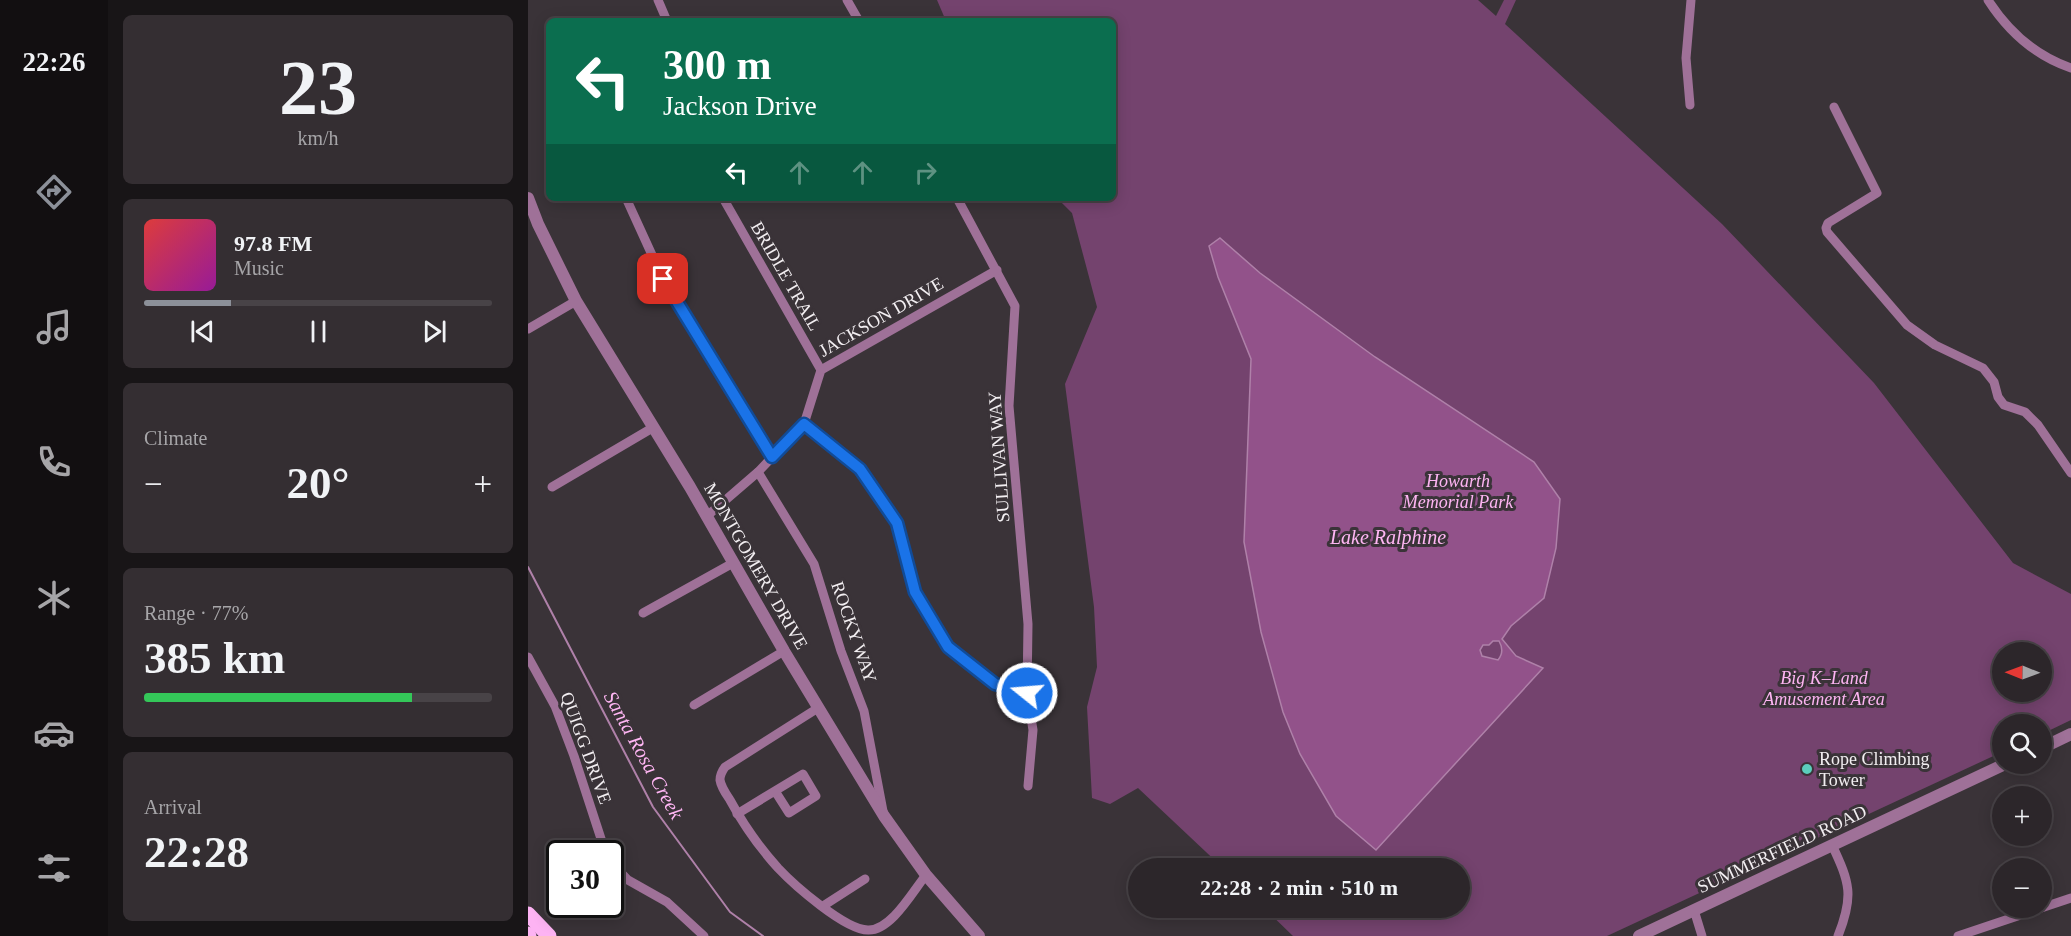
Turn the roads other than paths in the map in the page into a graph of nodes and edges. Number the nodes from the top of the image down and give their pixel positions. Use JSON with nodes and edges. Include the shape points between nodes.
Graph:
{"nodes":[{"id":1,"x":658,"y":0,"type":"edge"},
{"id":2,"x":847,"y":0,"type":"edge"},
{"id":3,"x":1691,"y":0,"type":"edge"},
{"id":4,"x":1988,"y":0,"type":"edge"},
{"id":5,"x":666,"y":18,"type":"edge"},
{"id":6,"x":857,"y":18,"type":"edge"},
{"id":7,"x":2071,"y":68,"type":"edge"},
{"id":8,"x":1690,"y":105,"type":"dead end"},
{"id":9,"x":1834,"y":107,"type":"dead end"},
{"id":10,"x":528,"y":198,"type":"edge"},
{"id":11,"x":627,"y":201,"type":"edge"},
{"id":12,"x":725,"y":201,"type":"edge"},
{"id":13,"x":959,"y":201,"type":"edge"},
{"id":14,"x":997,"y":270,"type":"junction"},
{"id":15,"x":576,"y":301,"type":"junction"},
{"id":16,"x":528,"y":329,"type":"edge"},
{"id":17,"x":820,"y":370,"type":"junction"},
{"id":18,"x":804,"y":424,"type":"junction"},
{"id":19,"x":654,"y":427,"type":"junction"},
{"id":20,"x":772,"y":457,"type":"junction"},
{"id":21,"x":758,"y":472,"type":"junction"},
{"id":22,"x":2071,"y":473,"type":"edge"},
{"id":23,"x":552,"y":487,"type":"dead end"},
{"id":24,"x":707,"y":516,"type":"junction"},
{"id":25,"x":733,"y":563,"type":"junction"},
{"id":26,"x":643,"y":613,"type":"dead end"},
{"id":27,"x":784,"y":651,"type":"junction"},
{"id":28,"x":528,"y":657,"type":"edge"},
{"id":29,"x":1027,"y":693,"type":"junction"},
{"id":30,"x":694,"y":705,"type":"dead end"},
{"id":31,"x":818,"y":708,"type":"junction"},
{"id":32,"x":2071,"y":734,"type":"edge"},
{"id":33,"x":2052,"y":743,"type":"edge"},
{"id":34,"x":1992,"y":770,"type":"edge"},
{"id":35,"x":1028,"y":786,"type":"dead end"},
{"id":36,"x":775,"y":791,"type":"junction"},
{"id":37,"x":737,"y":814,"type":"junction"},
{"id":38,"x":884,"y":816,"type":"junction"},
{"id":39,"x":601,"y":840,"type":"edge"},
{"id":40,"x":1832,"y":845,"type":"junction"},
{"id":41,"x":926,"y":875,"type":"junction"},
{"id":42,"x":624,"y":876,"type":"edge"},
{"id":43,"x":865,"y":879,"type":"dead end"},
{"id":44,"x":2071,"y":898,"type":"edge"},
{"id":45,"x":823,"y":906,"type":"junction"},
{"id":46,"x":1694,"y":910,"type":"junction"},
{"id":47,"x":528,"y":914,"type":"edge"},
{"id":48,"x":549,"y":936,"type":"edge"},
{"id":49,"x":704,"y":936,"type":"edge"},
{"id":50,"x":979,"y":936,"type":"edge"},
{"id":51,"x":1639,"y":936,"type":"edge"},
{"id":52,"x":1702,"y":936,"type":"edge"},
{"id":53,"x":1838,"y":936,"type":"edge"},
{"id":54,"x":1958,"y":936,"type":"edge"}],
"edges":[{"from":1,"to":5,"type":"street"},
{"from":2,"to":6,"type":"street"},
{"from":3,"to":8,"type":"street","via":[[1686,58]]},
{"from":4,"to":7,"type":"street","via":[[2015,35],[2049,59]]},
{"from":9,"to":22,"type":"street","via":[[1877,193],[1828,223],[1827,232],[1907,325],[1935,345],[1983,368],[2004,405],[2025,412],[2038,425]]},
{"from":10,"to":15,"type":"street","name":"MONTGOMERY DRIVE"},
{"from":11,"to":20,"type":"street","via":[[663,279]]},
{"from":12,"to":17,"type":"street","name":"BRIDLE TRAIL"},
{"from":13,"to":14,"type":"street","name":"SULLIVAN WAY"},
{"from":14,"to":17,"type":"street","name":"JACKSON DRIVE"},
{"from":14,"to":29,"type":"street","name":"SULLIVAN WAY","via":[[1015,306],[1009,406],[1028,624]]},
{"from":15,"to":16,"type":"street"},
{"from":15,"to":19,"type":"street","name":"MONTGOMERY DRIVE"},
{"from":17,"to":18,"type":"street","name":"JACKSON DRIVE"},
{"from":18,"to":20,"type":"street","name":"JACKSON DRIVE"},
{"from":18,"to":29,"type":"street","via":[[860,469],[897,523],[915,592],[948,647],[995,684]]},
{"from":19,"to":23,"type":"street"},
{"from":19,"to":24,"type":"street","name":"MONTGOMERY DRIVE"},
{"from":20,"to":21,"type":"street","name":"JACKSON DRIVE"},
{"from":21,"to":24,"type":"street","name":"JACKSON DRIVE"},
{"from":21,"to":38,"type":"street","name":"ROCKY WAY","via":[[814,564],[864,711]]},
{"from":24,"to":25,"type":"street","name":"MONTGOMERY DRIVE"},
{"from":25,"to":26,"type":"street"},
{"from":25,"to":27,"type":"street","name":"MONTGOMERY DRIVE"},
{"from":27,"to":30,"type":"street"},
{"from":27,"to":31,"type":"street","name":"MONTGOMERY DRIVE"},
{"from":28,"to":39,"type":"street","name":"QUIGG DRIVE","via":[[555,706]]},
{"from":29,"to":35,"type":"street","name":"SULLIVAN WAY","via":[[1033,730]]},
{"from":31,"to":37,"type":"street","via":[[725,767],[720,780]]},
{"from":31,"to":38,"type":"street","name":"MONTGOMERY DRIVE"},
{"from":32,"to":33,"type":"street"},
{"from":34,"to":40,"type":"street","name":"SUMMERFIELD ROAD"},
{"from":36,"to":36,"type":"street","via":[[803,774],[816,796],[789,813]]},
{"from":36,"to":37,"type":"street"},
{"from":37,"to":45,"type":"street","via":[[778,868]]},
{"from":38,"to":41,"type":"street","name":"MONTGOMERY DRIVE"},
{"from":40,"to":46,"type":"street","name":"SUMMERFIELD ROAD"},
{"from":40,"to":53,"type":"street","via":[[1849,893]]},
{"from":41,"to":45,"type":"street","via":[[893,917],[877,929],[857,928]]},
{"from":41,"to":50,"type":"street","name":"MONTGOMERY DRIVE"},
{"from":42,"to":49,"type":"street","via":[[667,902]]},
{"from":43,"to":45,"type":"street"},
{"from":44,"to":54,"type":"street"},
{"from":46,"to":51,"type":"street","name":"SUMMERFIELD ROAD"},
{"from":46,"to":52,"type":"street"},
{"from":47,"to":48,"type":"main road"}]}
